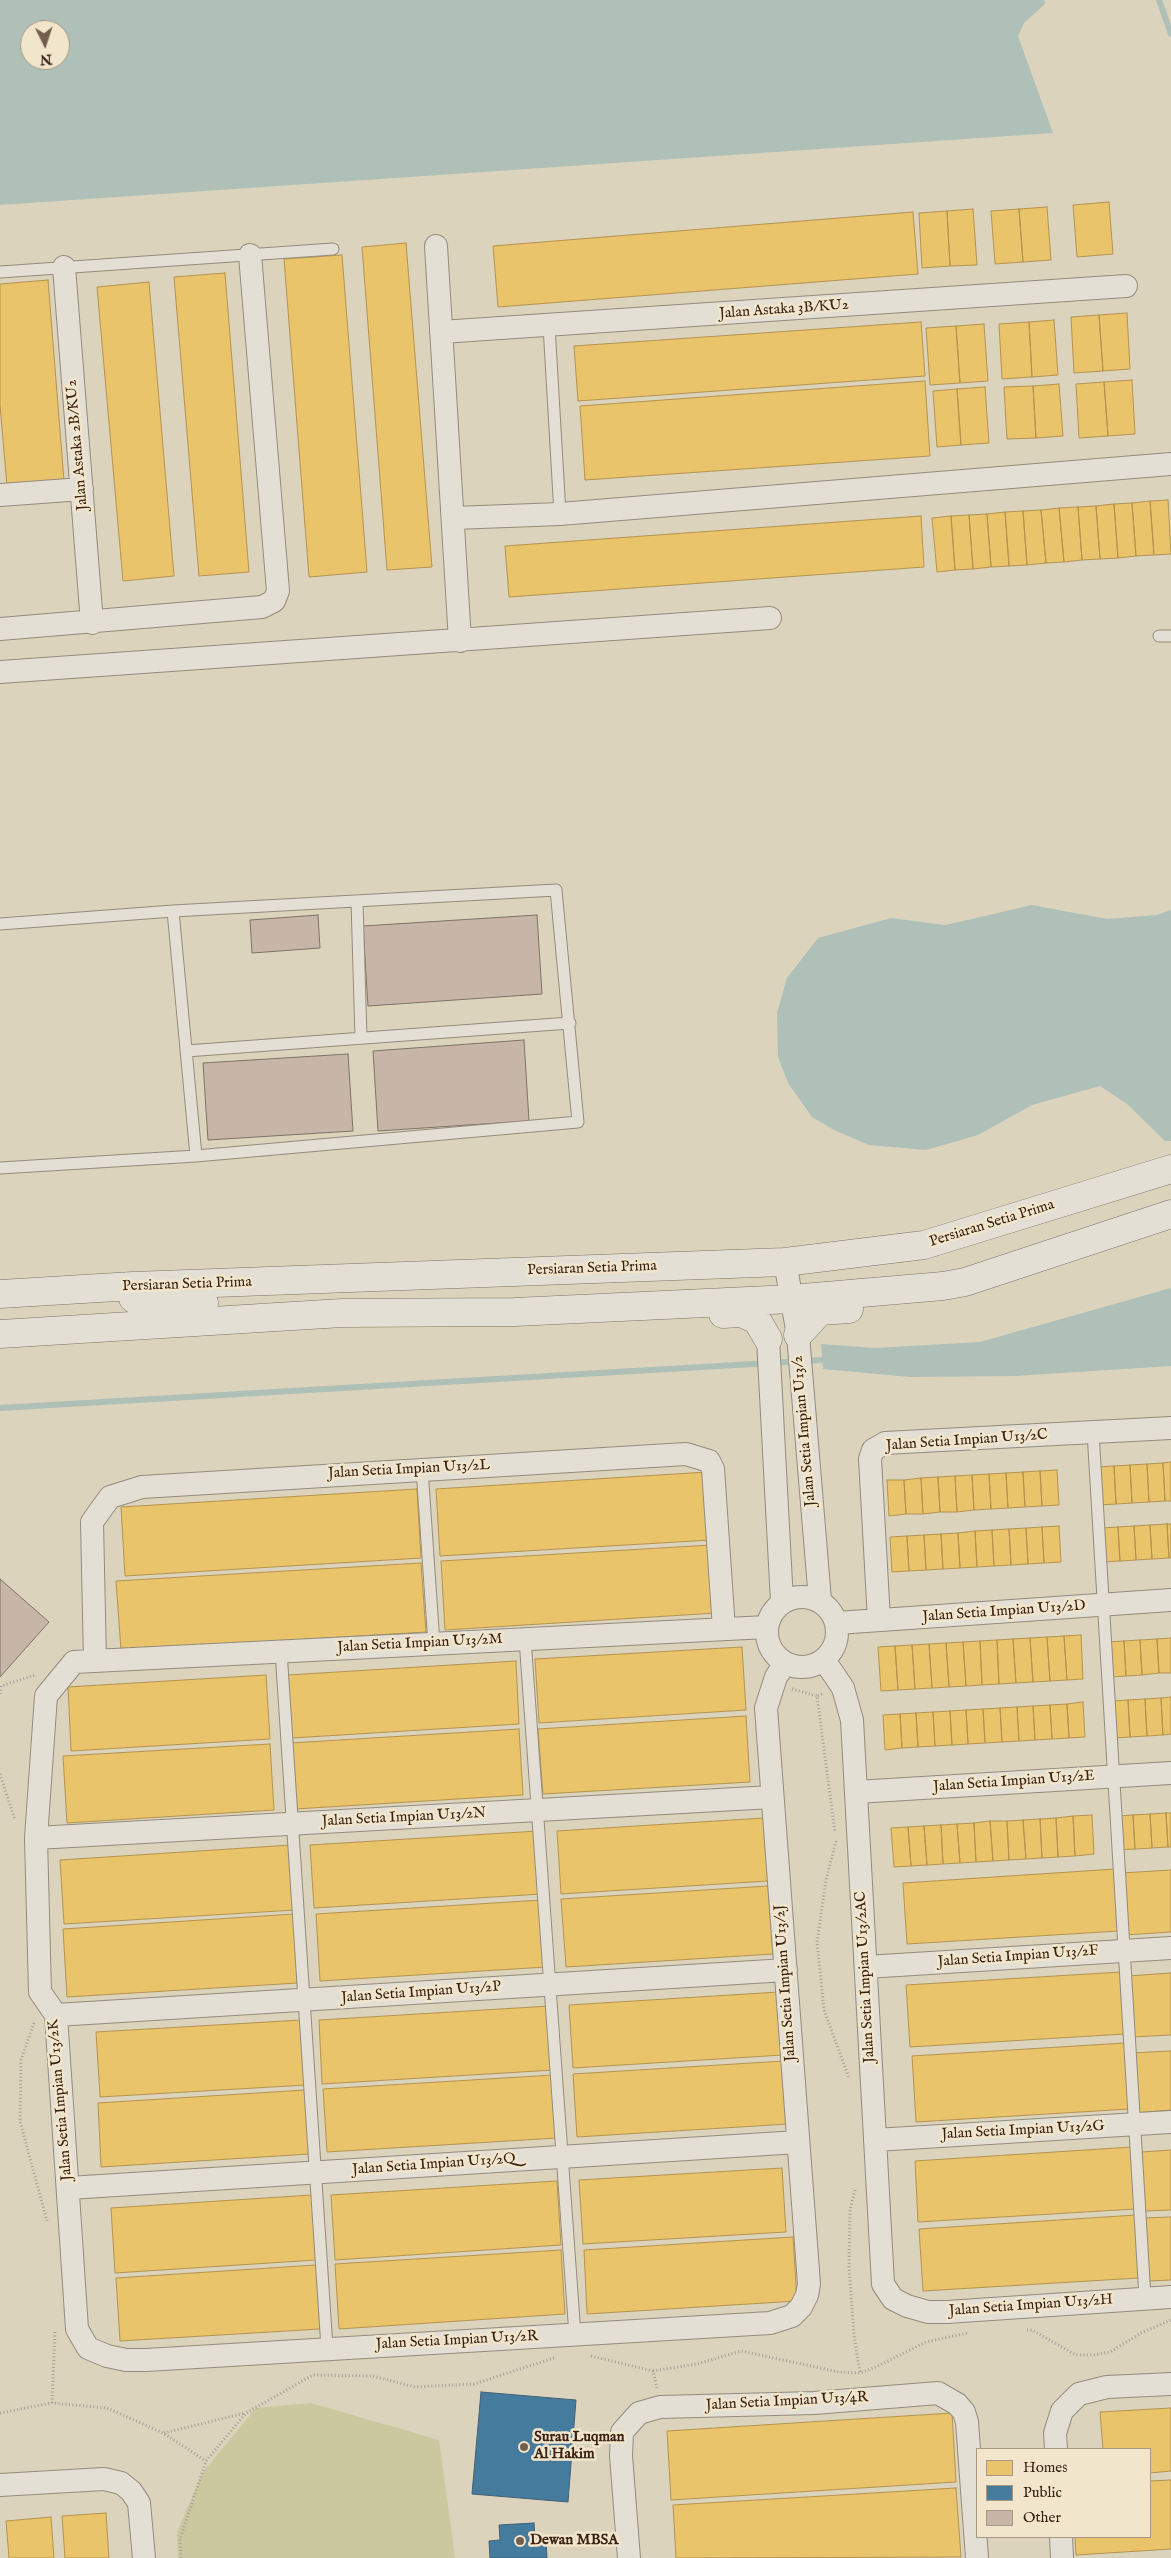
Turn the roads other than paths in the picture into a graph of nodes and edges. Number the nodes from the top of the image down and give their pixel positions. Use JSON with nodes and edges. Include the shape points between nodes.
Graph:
{"nodes":[{"id":1,"x":436,"y":246,"type":"dead end"},
{"id":2,"x":332,"y":249,"type":"dead end"},
{"id":3,"x":250,"y":255,"type":"junction"},
{"id":4,"x":64,"y":267,"type":"junction"},
{"id":5,"x":0,"y":272,"type":"edge"},
{"id":6,"x":1126,"y":286,"type":"dead end"},
{"id":7,"x":549,"y":326,"type":"junction"},
{"id":8,"x":441,"y":332,"type":"junction"},
{"id":9,"x":1171,"y":464,"type":"edge"},
{"id":10,"x":82,"y":489,"type":"junction"},
{"id":11,"x":0,"y":495,"type":"edge"},
{"id":12,"x":560,"y":514,"type":"junction"},
{"id":13,"x":454,"y":518,"type":"junction"},
{"id":14,"x":770,"y":618,"type":"dead end"},
{"id":15,"x":92,"y":623,"type":"junction"},
{"id":16,"x":0,"y":629,"type":"edge"},
{"id":17,"x":460,"y":641,"type":"junction"},
{"id":18,"x":0,"y":672,"type":"edge"},
{"id":19,"x":357,"y":901,"type":"junction"},
{"id":20,"x":173,"y":911,"type":"junction"},
{"id":21,"x":0,"y":924,"type":"edge"},
{"id":22,"x":570,"y":1023,"type":"junction"},
{"id":23,"x":361,"y":1038,"type":"junction"},
{"id":24,"x":186,"y":1051,"type":"junction"},
{"id":25,"x":196,"y":1156,"type":"junction"},
{"id":26,"x":0,"y":1168,"type":"edge"},
{"id":27,"x":1171,"y":1169,"type":"edge"},
{"id":28,"x":1171,"y":1214,"type":"edge"},
{"id":29,"x":785,"y":1262,"type":"junction"},
{"id":30,"x":133,"y":1286,"type":"junction"},
{"id":31,"x":943,"y":1286,"type":"junction"},
{"id":32,"x":0,"y":1294,"type":"edge"},
{"id":33,"x":791,"y":1299,"type":"junction"},
{"id":34,"x":515,"y":1312,"type":"junction"},
{"id":35,"x":342,"y":1313,"type":"junction"},
{"id":36,"x":0,"y":1334,"type":"edge"},
{"id":37,"x":798,"y":1337,"type":"junction"},
{"id":38,"x":768,"y":1339,"type":"joint"},
{"id":39,"x":1171,"y":1428,"type":"edge"},
{"id":40,"x":1093,"y":1432,"type":"junction"},
{"id":41,"x":422,"y":1469,"type":"junction"},
{"id":42,"x":811,"y":1502,"type":"junction"},
{"id":43,"x":777,"y":1504,"type":"junction"},
{"id":44,"x":820,"y":1600,"type":"junction"},
{"id":45,"x":1171,"y":1600,"type":"edge"},
{"id":46,"x":782,"y":1602,"type":"junction"},
{"id":47,"x":1104,"y":1605,"type":"junction"},
{"id":48,"x":879,"y":1620,"type":"junction"},
{"id":49,"x":837,"y":1623,"type":"junction"},
{"id":50,"x":766,"y":1627,"type":"junction"},
{"id":51,"x":724,"y":1629,"type":"junction"},
{"id":52,"x":525,"y":1639,"type":"junction"},
{"id":53,"x":434,"y":1644,"type":"junction"},
{"id":54,"x":281,"y":1652,"type":"junction"},
{"id":55,"x":824,"y":1660,"type":"junction"},
{"id":56,"x":84,"y":1662,"type":"junction"},
{"id":57,"x":786,"y":1663,"type":"junction"},
{"id":58,"x":1171,"y":1773,"type":"edge"},
{"id":59,"x":1114,"y":1776,"type":"junction"},
{"id":60,"x":856,"y":1792,"type":"junction"},
{"id":61,"x":772,"y":1797,"type":"junction"},
{"id":62,"x":538,"y":1810,"type":"junction"},
{"id":63,"x":292,"y":1824,"type":"junction"},
{"id":64,"x":27,"y":1833,"type":"junction"},
{"id":65,"x":1171,"y":1948,"type":"edge"},
{"id":66,"x":1124,"y":1951,"type":"junction"},
{"id":67,"x":866,"y":1967,"type":"junction"},
{"id":68,"x":786,"y":1970,"type":"junction"},
{"id":69,"x":550,"y":1985,"type":"junction"},
{"id":70,"x":304,"y":2000,"type":"junction"},
{"id":71,"x":56,"y":2016,"type":"junction"},
{"id":72,"x":1171,"y":2122,"type":"edge"},
{"id":73,"x":1135,"y":2125,"type":"junction"},
{"id":74,"x":875,"y":2140,"type":"junction"},
{"id":75,"x":798,"y":2142,"type":"junction"},
{"id":76,"x":562,"y":2157,"type":"junction"},
{"id":77,"x":316,"y":2173,"type":"junction"},
{"id":78,"x":69,"y":2188,"type":"junction"},
{"id":79,"x":1171,"y":2296,"type":"edge"},
{"id":80,"x":1145,"y":2298,"type":"junction"},
{"id":81,"x":893,"y":2299,"type":"joint"},
{"id":82,"x":801,"y":2306,"type":"joint"},
{"id":83,"x":580,"y":2345,"type":"junction"},
{"id":84,"x":327,"y":2348,"type":"junction"},
{"id":85,"x":107,"y":2356,"type":"joint"},
{"id":86,"x":1171,"y":2384,"type":"edge"},
{"id":87,"x":1056,"y":2448,"type":"edge"},
{"id":88,"x":0,"y":2485,"type":"edge"},
{"id":89,"x":1061,"y":2538,"type":"edge"},
{"id":90,"x":144,"y":2558,"type":"edge"},
{"id":91,"x":628,"y":2558,"type":"edge"},
{"id":92,"x":977,"y":2558,"type":"edge"},
{"id":93,"x":1062,"y":2558,"type":"edge"}],
"edges":[{"from":1,"to":8,"type":"street"},
{"from":2,"to":3,"type":"lane"},
{"from":3,"to":4,"type":"lane"},
{"from":3,"to":15,"type":"street","via":[[277,596],[262,607]]},
{"from":4,"to":5,"type":"lane"},
{"from":4,"to":10,"type":"street","name":"Jalan Astaka 2B/KU2"},
{"from":6,"to":7,"type":"street","name":"Jalan Astaka 3B/KU2"},
{"from":7,"to":8,"type":"street","name":"Jalan Astaka 3B/KU2"},
{"from":7,"to":12,"type":"lane"},
{"from":8,"to":13,"type":"street"},
{"from":9,"to":12,"type":"street"},
{"from":10,"to":11,"type":"street"},
{"from":10,"to":15,"type":"street","name":"Jalan Astaka 2B/KU2"},
{"from":12,"to":13,"type":"street"},
{"from":13,"to":17,"type":"street"},
{"from":14,"to":17,"type":"street"},
{"from":15,"to":16,"type":"street"},
{"from":17,"to":18,"type":"street"},
{"from":19,"to":20,"type":"lane"},
{"from":19,"to":22,"type":"lane","via":[[556,890]]},
{"from":19,"to":23,"type":"lane"},
{"from":20,"to":21,"type":"lane"},
{"from":20,"to":24,"type":"lane"},
{"from":22,"to":23,"type":"lane"},
{"from":22,"to":25,"type":"lane","via":[[578,1122]]},
{"from":23,"to":24,"type":"lane"},
{"from":24,"to":25,"type":"lane"},
{"from":25,"to":26,"type":"lane"},
{"from":27,"to":29,"type":"street","name":"Persiaran Setia Prima","via":[[924,1245]]},
{"from":28,"to":31,"type":"street","via":[[966,1282]]},
{"from":29,"to":30,"type":"street","name":"Persiaran Setia Prima"},
{"from":29,"to":33,"type":"street","name":"Jalan Setia Impian U13/2"},
{"from":30,"to":32,"type":"street","name":"Persiaran Setia Prima"},
{"from":30,"to":35,"type":"street","via":[[132,1298],[144,1306],[266,1300]]},
{"from":31,"to":33,"type":"street"},
{"from":31,"to":37,"type":"street","via":[[914,1303],[820,1311]]},
{"from":33,"to":34,"type":"street"},
{"from":33,"to":37,"type":"street","name":"Jalan Setia Impian U13/2"},
{"from":34,"to":35,"type":"street"},
{"from":34,"to":38,"type":"street","via":[[568,1322],[740,1313],[757,1320]]},
{"from":35,"to":36,"type":"street"},
{"from":37,"to":42,"type":"street","name":"Jalan Setia Impian U13/2"},
{"from":38,"to":43,"type":"street","name":"Jalan Setia Impian U13/2"},
{"from":39,"to":40,"type":"street","name":"Jalan Setia Impian U13/2C"},
{"from":40,"to":47,"type":"lane"},
{"from":40,"to":48,"type":"street","name":"Jalan Setia Impian U13/2C","via":[[885,1443],[873,1450],[870,1459]]},
{"from":41,"to":51,"type":"street","name":"Jalan Setia Impian U13/2L","via":[[686,1454],[702,1457],[713,1469]]},
{"from":41,"to":53,"type":"lane"},
{"from":41,"to":56,"type":"street","name":"Jalan Setia Impian U13/2L","via":[[142,1487],[110,1497],[92,1522]]},
{"from":42,"to":43,"type":"street"},
{"from":42,"to":44,"type":"street","name":"Jalan Setia Impian U13/2"},
{"from":43,"to":46,"type":"street","name":"Jalan Setia Impian U13/2"},
{"from":44,"to":46,"type":"street","via":[[800,1596]]},
{"from":44,"to":49,"type":"street"},
{"from":45,"to":47,"type":"street","name":"Jalan Setia Impian U13/2D"},
{"from":46,"to":50,"type":"street"},
{"from":47,"to":48,"type":"street","name":"Jalan Setia Impian U13/2D"},
{"from":47,"to":59,"type":"lane"},
{"from":48,"to":49,"type":"street","name":"Jalan Setia Impian U13/2D"},
{"from":49,"to":55,"type":"street","via":[[836,1643]]},
{"from":50,"to":51,"type":"street","name":"Jalan Setia Impian U13/2M"},
{"from":50,"to":57,"type":"street","via":[[770,1648]]},
{"from":51,"to":52,"type":"street","name":"Jalan Setia Impian U13/2M"},
{"from":52,"to":53,"type":"street","name":"Jalan Setia Impian U13/2M"},
{"from":52,"to":62,"type":"lane"},
{"from":53,"to":54,"type":"street","name":"Jalan Setia Impian U13/2M"},
{"from":54,"to":56,"type":"street","name":"Jalan Setia Impian U13/2M"},
{"from":54,"to":63,"type":"lane"},
{"from":55,"to":57,"type":"street","via":[[805,1667]]},
{"from":55,"to":60,"type":"street","name":"Jalan Setia Impian U13/2AC","via":[[843,1688],[852,1720]]},
{"from":56,"to":64,"type":"street","name":"Jalan Setia Impian U13/2K","via":[[46,1696]]},
{"from":57,"to":61,"type":"street","name":"Jalan Setia Impian U13/2J","via":[[776,1676],[766,1708]]},
{"from":58,"to":59,"type":"street","name":"Jalan Setia Impian U13/2E"},
{"from":59,"to":60,"type":"street","name":"Jalan Setia Impian U13/2E"},
{"from":59,"to":66,"type":"lane"},
{"from":60,"to":67,"type":"street","name":"Jalan Setia Impian U13/2AC"},
{"from":61,"to":62,"type":"street","name":"Jalan Setia Impian U13/2N"},
{"from":61,"to":68,"type":"street","name":"Jalan Setia Impian U13/2J"},
{"from":62,"to":63,"type":"street","name":"Jalan Setia Impian U13/2N"},
{"from":62,"to":69,"type":"lane"},
{"from":63,"to":64,"type":"street","name":"Jalan Setia Impian U13/2N"},
{"from":63,"to":70,"type":"lane"},
{"from":64,"to":71,"type":"street","name":"Jalan Setia Impian U13/2K","via":[[40,1992]]},
{"from":65,"to":66,"type":"street","name":"Jalan Setia Impian U13/2F"},
{"from":66,"to":67,"type":"street","name":"Jalan Setia Impian U13/2F"},
{"from":66,"to":73,"type":"lane"},
{"from":67,"to":74,"type":"street","name":"Jalan Setia Impian U13/2AC"},
{"from":68,"to":69,"type":"street","name":"Jalan Setia Impian U13/2P"},
{"from":68,"to":75,"type":"street","name":"Jalan Setia Impian U13/2J"},
{"from":69,"to":70,"type":"street","name":"Jalan Setia Impian U13/2P"},
{"from":69,"to":76,"type":"lane"},
{"from":70,"to":71,"type":"street","name":"Jalan Setia Impian U13/2P"},
{"from":70,"to":77,"type":"lane"},
{"from":71,"to":78,"type":"street","name":"Jalan Setia Impian U13/2K"},
{"from":72,"to":73,"type":"street","name":"Jalan Setia Impian U13/2G"},
{"from":73,"to":74,"type":"street","name":"Jalan Setia Impian U13/2G"},
{"from":73,"to":80,"type":"lane"},
{"from":74,"to":81,"type":"street","name":"Jalan Setia Impian U13/2AC","via":[[883,2284]]},
{"from":75,"to":76,"type":"street","name":"Jalan Setia Impian U13/2Q"},
{"from":75,"to":82,"type":"street","name":"Jalan Setia Impian U13/2J","via":[[809,2284]]},
{"from":76,"to":77,"type":"street","name":"Jalan Setia Impian U13/2Q"},
{"from":76,"to":83,"type":"lane"},
{"from":77,"to":78,"type":"street","name":"Jalan Setia Impian U13/2Q"},
{"from":77,"to":84,"type":"lane"},
{"from":78,"to":85,"type":"street","name":"Jalan Setia Impian U13/2K","via":[[77,2329],[88,2348]]},
{"from":79,"to":80,"type":"street","name":"Jalan Setia Impian U13/2H"},
{"from":80,"to":81,"type":"street","name":"Jalan Setia Impian U13/2H","via":[[947,2312],[921,2310]]},
{"from":82,"to":83,"type":"street","name":"Jalan Setia Impian U13/2R","via":[[792,2316],[770,2323]]},
{"from":83,"to":84,"type":"street","name":"Jalan Setia Impian U13/2R"},
{"from":84,"to":85,"type":"street","name":"Jalan Setia Impian U13/2R","via":[[146,2360]]},
{"from":86,"to":87,"type":"street","via":[[1107,2388],[1079,2394],[1062,2411],[1055,2433]]},
{"from":88,"to":90,"type":"street","via":[[104,2479],[121,2483],[132,2491],[139,2503]]},
{"from":89,"to":93,"type":"street"},
{"from":91,"to":92,"type":"street","name":"Jalan Setia Impian U13/4R","via":[[620,2456],[622,2432],[638,2413],[660,2407],[814,2403],[938,2393],[958,2404],[968,2422]]}]}
